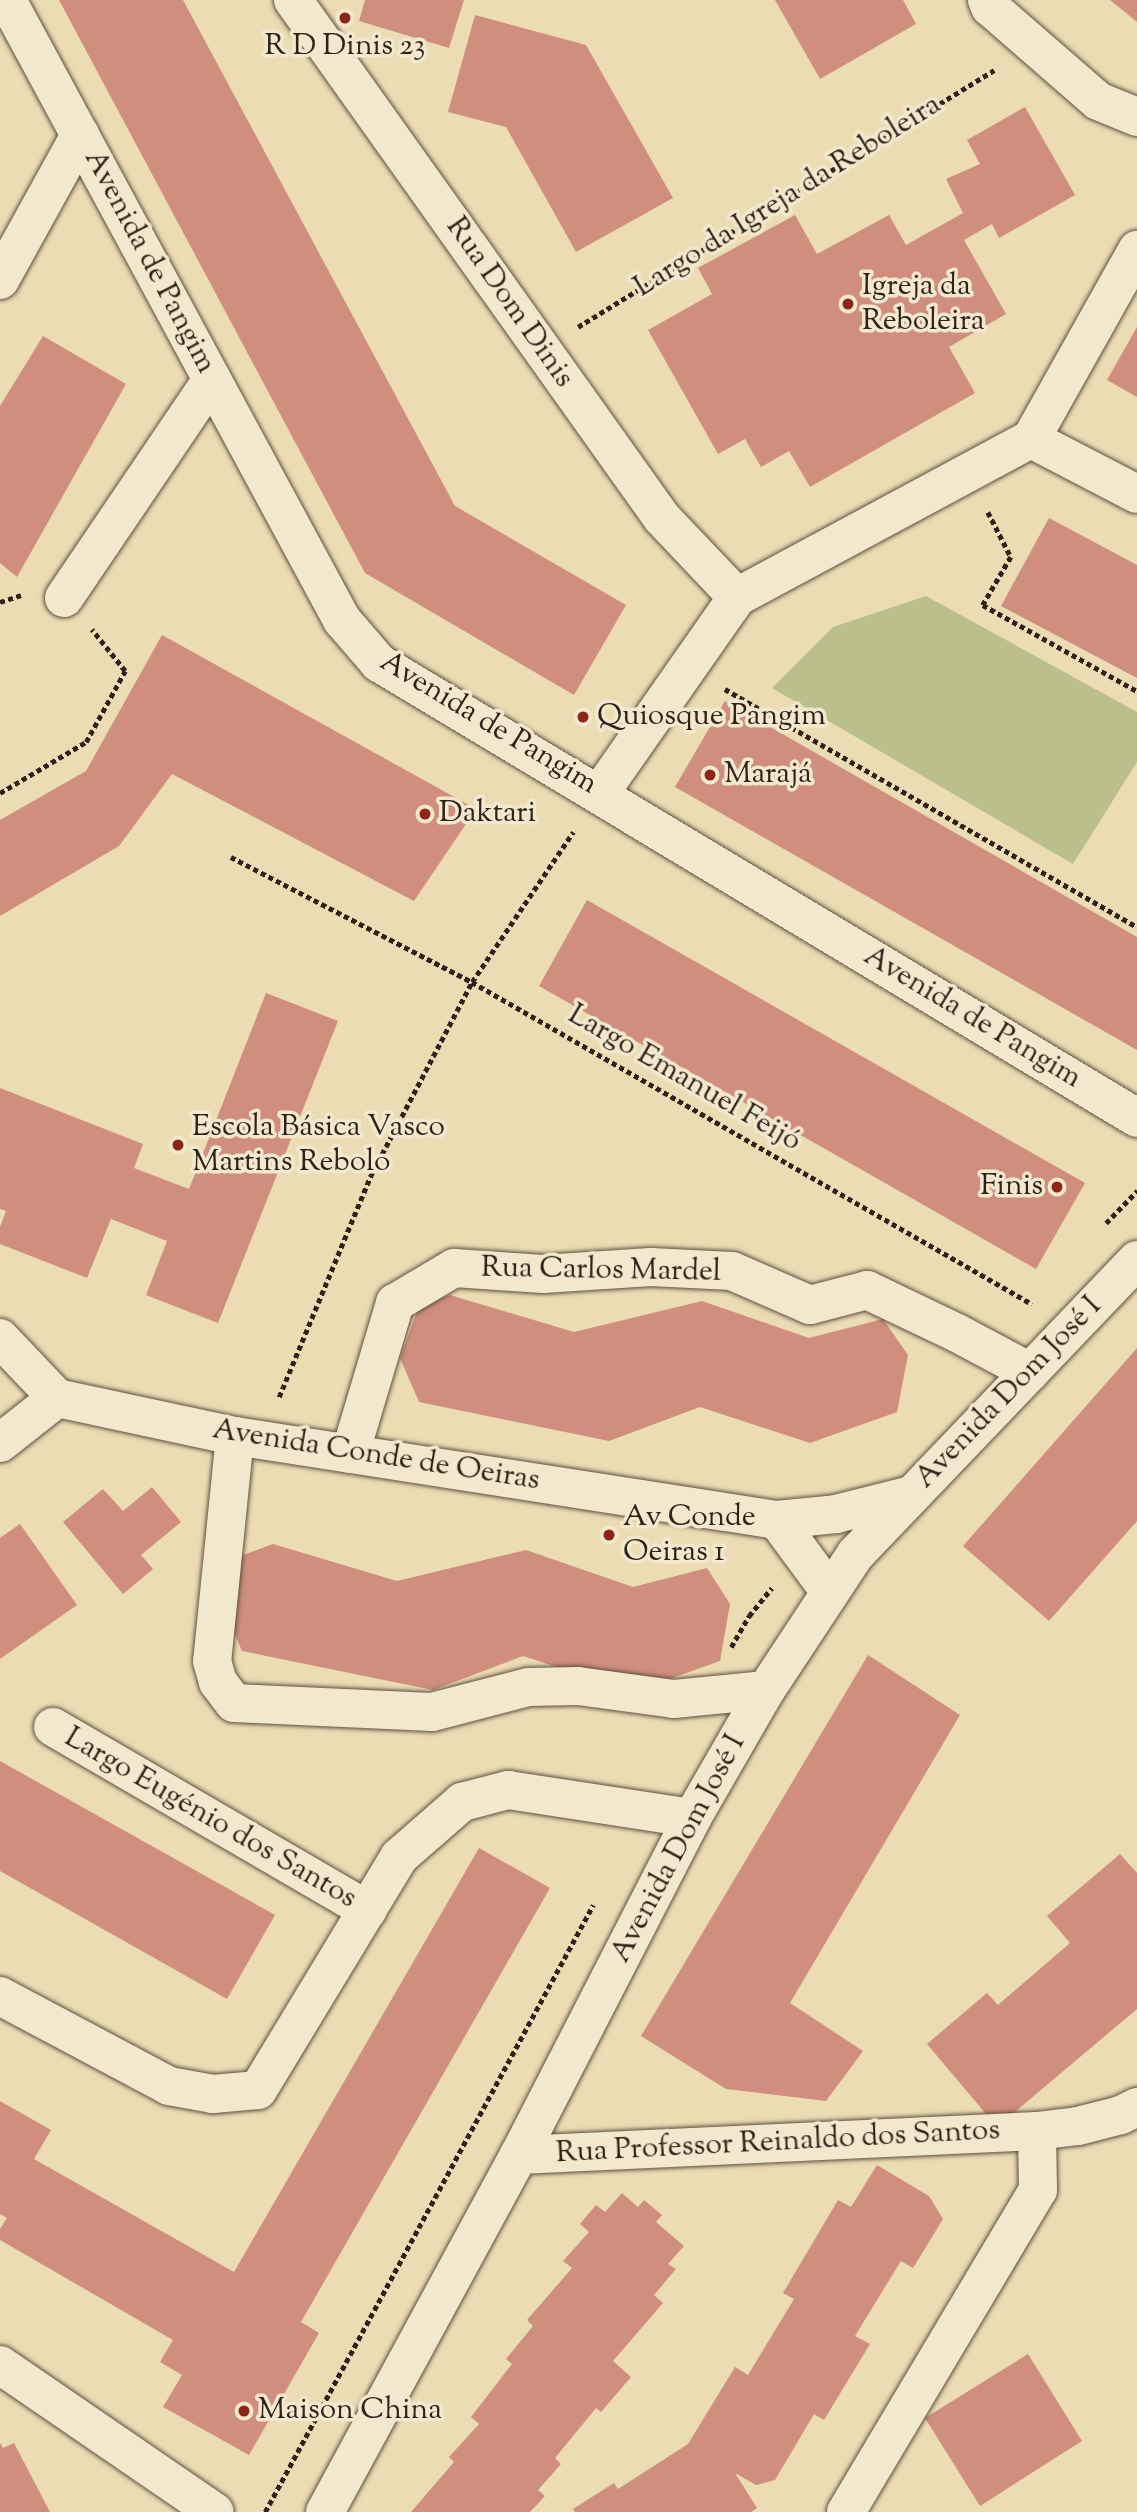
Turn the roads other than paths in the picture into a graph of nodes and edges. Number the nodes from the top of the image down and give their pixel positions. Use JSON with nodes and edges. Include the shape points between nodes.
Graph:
{"nodes":[{"id":1,"x":7,"y":0,"type":"edge"},
{"id":2,"x":293,"y":0,"type":"edge"},
{"id":3,"x":987,"y":0,"type":"edge"},
{"id":4,"x":1137,"y":117,"type":"edge"},
{"id":5,"x":80,"y":135,"type":"junction"},
{"id":6,"x":1137,"y":250,"type":"edge"},
{"id":7,"x":0,"y":280,"type":"edge"},
{"id":8,"x":212,"y":379,"type":"junction"},
{"id":9,"x":1031,"y":439,"type":"junction"},
{"id":10,"x":1137,"y":494,"type":"edge"},
{"id":11,"x":737,"y":597,"type":"junction"},
{"id":12,"x":64,"y":598,"type":"road end"},
{"id":13,"x":600,"y":793,"type":"junction"},
{"id":14,"x":1137,"y":1118,"type":"edge"},
{"id":15,"x":1137,"y":1260,"type":"edge"},
{"id":16,"x":0,"y":1338,"type":"edge"},
{"id":17,"x":1030,"y":1372,"type":"junction"},
{"id":18,"x":57,"y":1398,"type":"junction"},
{"id":19,"x":248,"y":1438,"type":"junction"},
{"id":20,"x":0,"y":1443,"type":"edge"},
{"id":21,"x":351,"y":1454,"type":"junction"},
{"id":22,"x":911,"y":1495,"type":"junction"},
{"id":23,"x":778,"y":1520,"type":"junction"},
{"id":24,"x":830,"y":1592,"type":"junction"},
{"id":25,"x":766,"y":1690,"type":"junction"},
{"id":26,"x":53,"y":1727,"type":"dead end"},
{"id":27,"x":692,"y":1818,"type":"junction"},
{"id":28,"x":368,"y":1910,"type":"junction"},
{"id":29,"x":0,"y":1996,"type":"edge"},
{"id":30,"x":1137,"y":2107,"type":"edge"},
{"id":31,"x":1037,"y":2131,"type":"junction"},
{"id":32,"x":519,"y":2155,"type":"junction"},
{"id":33,"x":0,"y":2365,"type":"edge"},
{"id":34,"x":215,"y":2512,"type":"edge"},
{"id":35,"x":325,"y":2512,"type":"edge"},
{"id":36,"x":846,"y":2512,"type":"edge"}],
"edges":[{"from":1,"to":5,"type":"street","name":"Avenida de Pangim"},
{"from":2,"to":11,"type":"street","name":"Rua Dom Dinis","via":[[662,518]]},
{"from":3,"to":4,"type":"street","via":[[1098,101]]},
{"from":5,"to":7,"type":"street"},
{"from":5,"to":8,"type":"street","name":"Avenida de Pangim"},
{"from":6,"to":9,"type":"street"},
{"from":8,"to":12,"type":"street"},
{"from":8,"to":13,"type":"street","name":"Avenida de Pangim","via":[[342,620],[379,663]]},
{"from":9,"to":10,"type":"street"},
{"from":9,"to":11,"type":"street"},
{"from":11,"to":13,"type":"street"},
{"from":13,"to":14,"type":"street","name":"Avenida de Pangim"},
{"from":15,"to":17,"type":"street","name":"Avenida Dom José I"},
{"from":16,"to":18,"type":"street"},
{"from":17,"to":21,"type":"street","name":"Rua Carlos Mardel","via":[[867,1290],[810,1305],[732,1271],[651,1267],[543,1274],[454,1268],[395,1303]]},
{"from":17,"to":22,"type":"street","name":"Avenida Dom José I"},
{"from":18,"to":19,"type":"street","name":"Avenida Conde de Oeiras"},
{"from":18,"to":20,"type":"street"},
{"from":19,"to":21,"type":"street","name":"Avenida Conde de Oeiras"},
{"from":19,"to":25,"type":"street","via":[[212,1661],[218,1682],[234,1703],[432,1712],[528,1688],[578,1686],[674,1699]]},
{"from":21,"to":23,"type":"street","name":"Avenida Conde de Oeiras"},
{"from":22,"to":23,"type":"street","name":"Avenida Conde de Oeiras","via":[[836,1514]]},
{"from":22,"to":24,"type":"street","name":"Avenida Dom José I","via":[[855,1555]]},
{"from":23,"to":24,"type":"street"},
{"from":24,"to":25,"type":"street","name":"Avenida Dom José I"},
{"from":25,"to":27,"type":"street","name":"Avenida Dom José I"},
{"from":26,"to":28,"type":"street","name":"Largo Eugénio dos Santos"},
{"from":27,"to":28,"type":"street","name":"Largo Eugénio dos Santos","via":[[508,1790],[462,1802],[400,1857]]},
{"from":27,"to":32,"type":"street","name":"Avenida Dom José I"},
{"from":28,"to":29,"type":"street","name":"Largo Eugénio dos Santos","via":[[258,2090],[213,2094],[169,2086]]},
{"from":30,"to":31,"type":"street","name":"Rua Professor Reinaldo dos Santos","via":[[1078,2126]]},
{"from":31,"to":32,"type":"street","name":"Rua Professor Reinaldo dos Santos"},
{"from":31,"to":36,"type":"street","via":[[1038,2190]]},
{"from":32,"to":35,"type":"street","name":"Avenida Dom José I"},
{"from":33,"to":34,"type":"street"}]}
